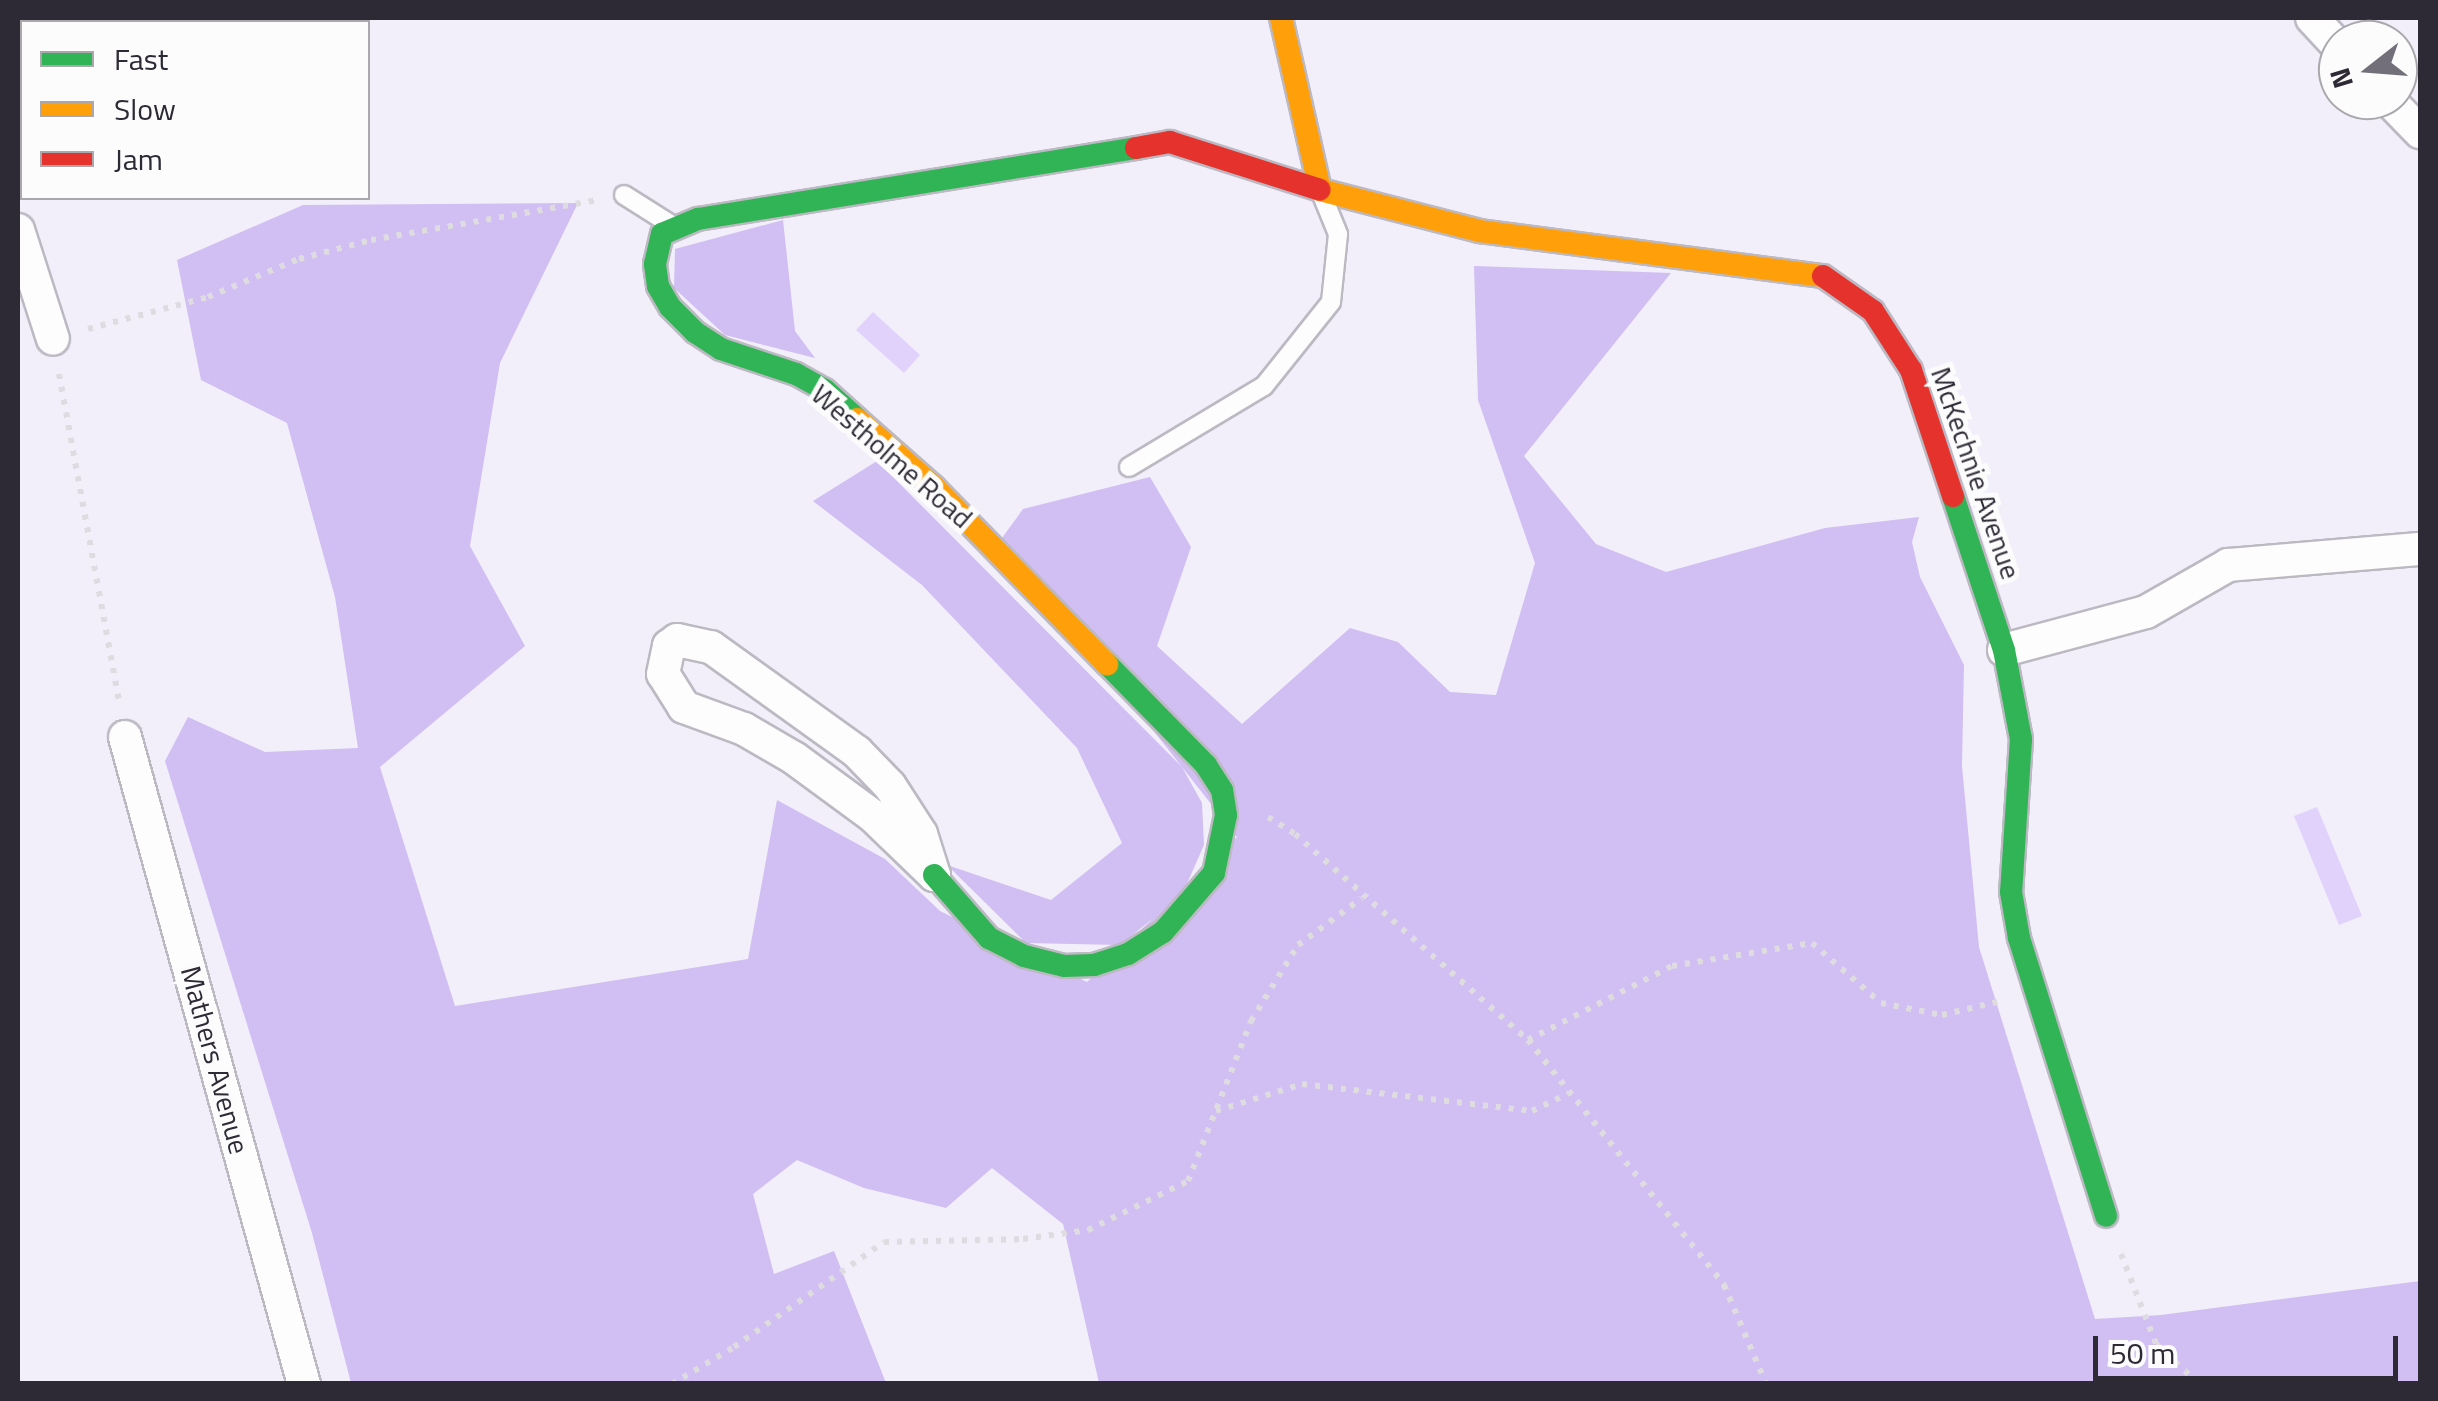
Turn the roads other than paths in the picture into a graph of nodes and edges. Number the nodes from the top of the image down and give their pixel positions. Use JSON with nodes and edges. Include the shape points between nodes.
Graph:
{"nodes":[{"id":1,"x":1281,"y":18,"type":"edge"},
{"id":2,"x":1320,"y":190,"type":"junction"},
{"id":3,"x":624,"y":195,"type":"road end"},
{"id":4,"x":674,"y":228,"type":"junction"},
{"id":5,"x":18,"y":230,"type":"edge"},
{"id":6,"x":52,"y":339,"type":"road end"},
{"id":7,"x":1129,"y":467,"type":"dead end"},
{"id":8,"x":2420,"y":550,"type":"edge"},
{"id":9,"x":2004,"y":650,"type":"junction"},
{"id":10,"x":125,"y":737,"type":"road end"},
{"id":11,"x":934,"y":875,"type":"junction"},
{"id":12,"x":2106,"y":1216,"type":"road end"},
{"id":13,"x":304,"y":1384,"type":"edge"}],
"edges":[{"from":1,"to":2,"type":"street"},
{"from":2,"to":4,"type":"street","via":[[1170,142]]},
{"from":2,"to":7,"type":"lane","via":[[1338,234],[1331,302],[1264,386]]},
{"from":2,"to":9,"type":"street","name":"McKechnie Avenue","via":[[1480,231],[1820,274],[1873,311],[1911,370]]},
{"from":3,"to":4,"type":"lane"},
{"from":4,"to":11,"type":"street","name":"Westholme Road","via":[[662,234],[654,264],[670,307],[721,348],[826,390],[934,487],[1206,765],[1222,790],[1226,816],[1214,873],[1162,932],[1094,966],[1024,956],[989,938]]},
{"from":5,"to":6,"type":"street"},
{"from":8,"to":9,"type":"street","via":[[2228,566],[2146,612]]},
{"from":9,"to":12,"type":"street","name":"McKechnie Avenue","via":[[2020,738],[2012,892],[2034,994]]},
{"from":10,"to":13,"type":"street","name":"Mathers Avenue"},
{"from":11,"to":11,"type":"street","via":[[921,834],[890,786],[857,752],[711,647],[691,640],[669,646],[663,674],[684,707],[794,758],[873,816]]}]}
